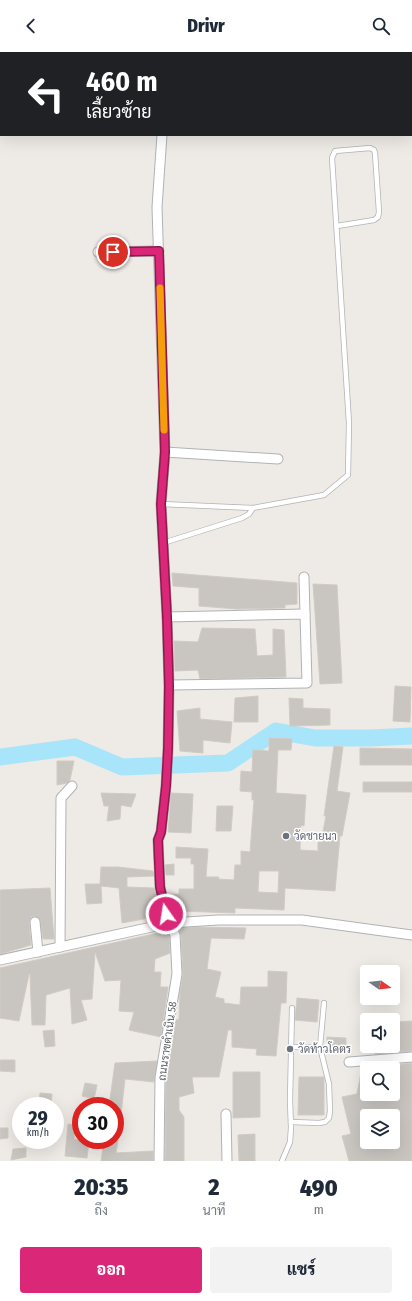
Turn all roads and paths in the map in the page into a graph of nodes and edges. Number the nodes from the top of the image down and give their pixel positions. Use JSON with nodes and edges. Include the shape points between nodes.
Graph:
{"nodes":[{"id":1,"x":162,"y":136,"type":"edge"},
{"id":2,"x":337,"y":226,"type":"junction"},
{"id":3,"x":159,"y":251,"type":"junction"},
{"id":4,"x":98,"y":252,"type":"dead end"},
{"id":5,"x":165,"y":452,"type":"junction"},
{"id":6,"x":278,"y":459,"type":"dead end"},
{"id":7,"x":161,"y":504,"type":"junction"},
{"id":8,"x":253,"y":508,"type":"junction"},
{"id":9,"x":163,"y":543,"type":"junction"},
{"id":10,"x":304,"y":577,"type":"dead end"},
{"id":11,"x":305,"y":614,"type":"junction"},
{"id":12,"x":167,"y":617,"type":"junction"},
{"id":13,"x":169,"y":686,"type":"junction"},
{"id":14,"x":72,"y":786,"type":"dead end"},
{"id":15,"x":35,"y":922,"type":"dead end"},
{"id":16,"x":170,"y":923,"type":"junction"},
{"id":17,"x":412,"y":935,"type":"edge"},
{"id":18,"x":60,"y":948,"type":"junction"},
{"id":19,"x":38,"y":952,"type":"junction"},
{"id":20,"x":0,"y":960,"type":"edge"},
{"id":21,"x":324,"y":1003,"type":"dead end"},
{"id":22,"x":292,"y":1008,"type":"dead end"},
{"id":23,"x":291,"y":1047,"type":"junction"},
{"id":24,"x":320,"y":1047,"type":"junction"},
{"id":25,"x":412,"y":1057,"type":"edge"},
{"id":26,"x":349,"y":1062,"type":"dead end"},
{"id":27,"x":226,"y":1114,"type":"dead end"},
{"id":28,"x":291,"y":1122,"type":"junction"},
{"id":29,"x":159,"y":1161,"type":"edge"},
{"id":30,"x":227,"y":1161,"type":"edge"},
{"id":31,"x":282,"y":1161,"type":"edge"}],
"edges":[{"from":1,"to":3,"type":"street","name":"ถนนราขดำเนิน 58","via":[[157,207]]},
{"from":2,"to":2,"type":"lane","via":[[333,153],[335,150],[370,148],[375,153],[378,217],[374,220]]},
{"from":2,"to":8,"type":"lane","via":[[349,423],[348,475],[324,495]]},
{"from":3,"to":4,"type":"street"},
{"from":3,"to":5,"type":"street","name":"ถนนราขดำเนิน 58"},
{"from":5,"to":6,"type":"street"},
{"from":5,"to":7,"type":"street","name":"ถนนราขดำเนิน 58"},
{"from":7,"to":8,"type":"lane"},
{"from":7,"to":9,"type":"street","name":"ถนนราขดำเนิน 58"},
{"from":8,"to":9,"type":"lane","via":[[242,518]]},
{"from":9,"to":12,"type":"street","name":"ถนนราขดำเนิน 58"},
{"from":10,"to":11,"type":"street"},
{"from":11,"to":12,"type":"street"},
{"from":11,"to":13,"type":"street","via":[[306,683]]},
{"from":12,"to":13,"type":"street","name":"ถนนราขดำเนิน 58"},
{"from":13,"to":16,"type":"street","name":"ถนนราขดำเนิน 58","via":[[166,786],[158,848],[160,887]]},
{"from":14,"to":18,"type":"street","via":[[61,798]]},
{"from":15,"to":19,"type":"street"},
{"from":16,"to":17,"type":"street","via":[[302,920]]},
{"from":16,"to":18,"type":"street"},
{"from":16,"to":29,"type":"street","name":"ถนนราขดำเนิน 58","via":[[175,935],[177,974],[160,1078]]},
{"from":18,"to":19,"type":"street"},
{"from":19,"to":20,"type":"street"},
{"from":21,"to":24,"type":"lane"},
{"from":22,"to":23,"type":"lane"},
{"from":23,"to":24,"type":"lane"},
{"from":23,"to":28,"type":"lane"},
{"from":24,"to":28,"type":"lane","via":[[329,1084],[329,1118],[319,1123]]},
{"from":25,"to":26,"type":"street"},
{"from":27,"to":30,"type":"street"},
{"from":28,"to":31,"type":"lane","via":[[290,1142]]}]}
